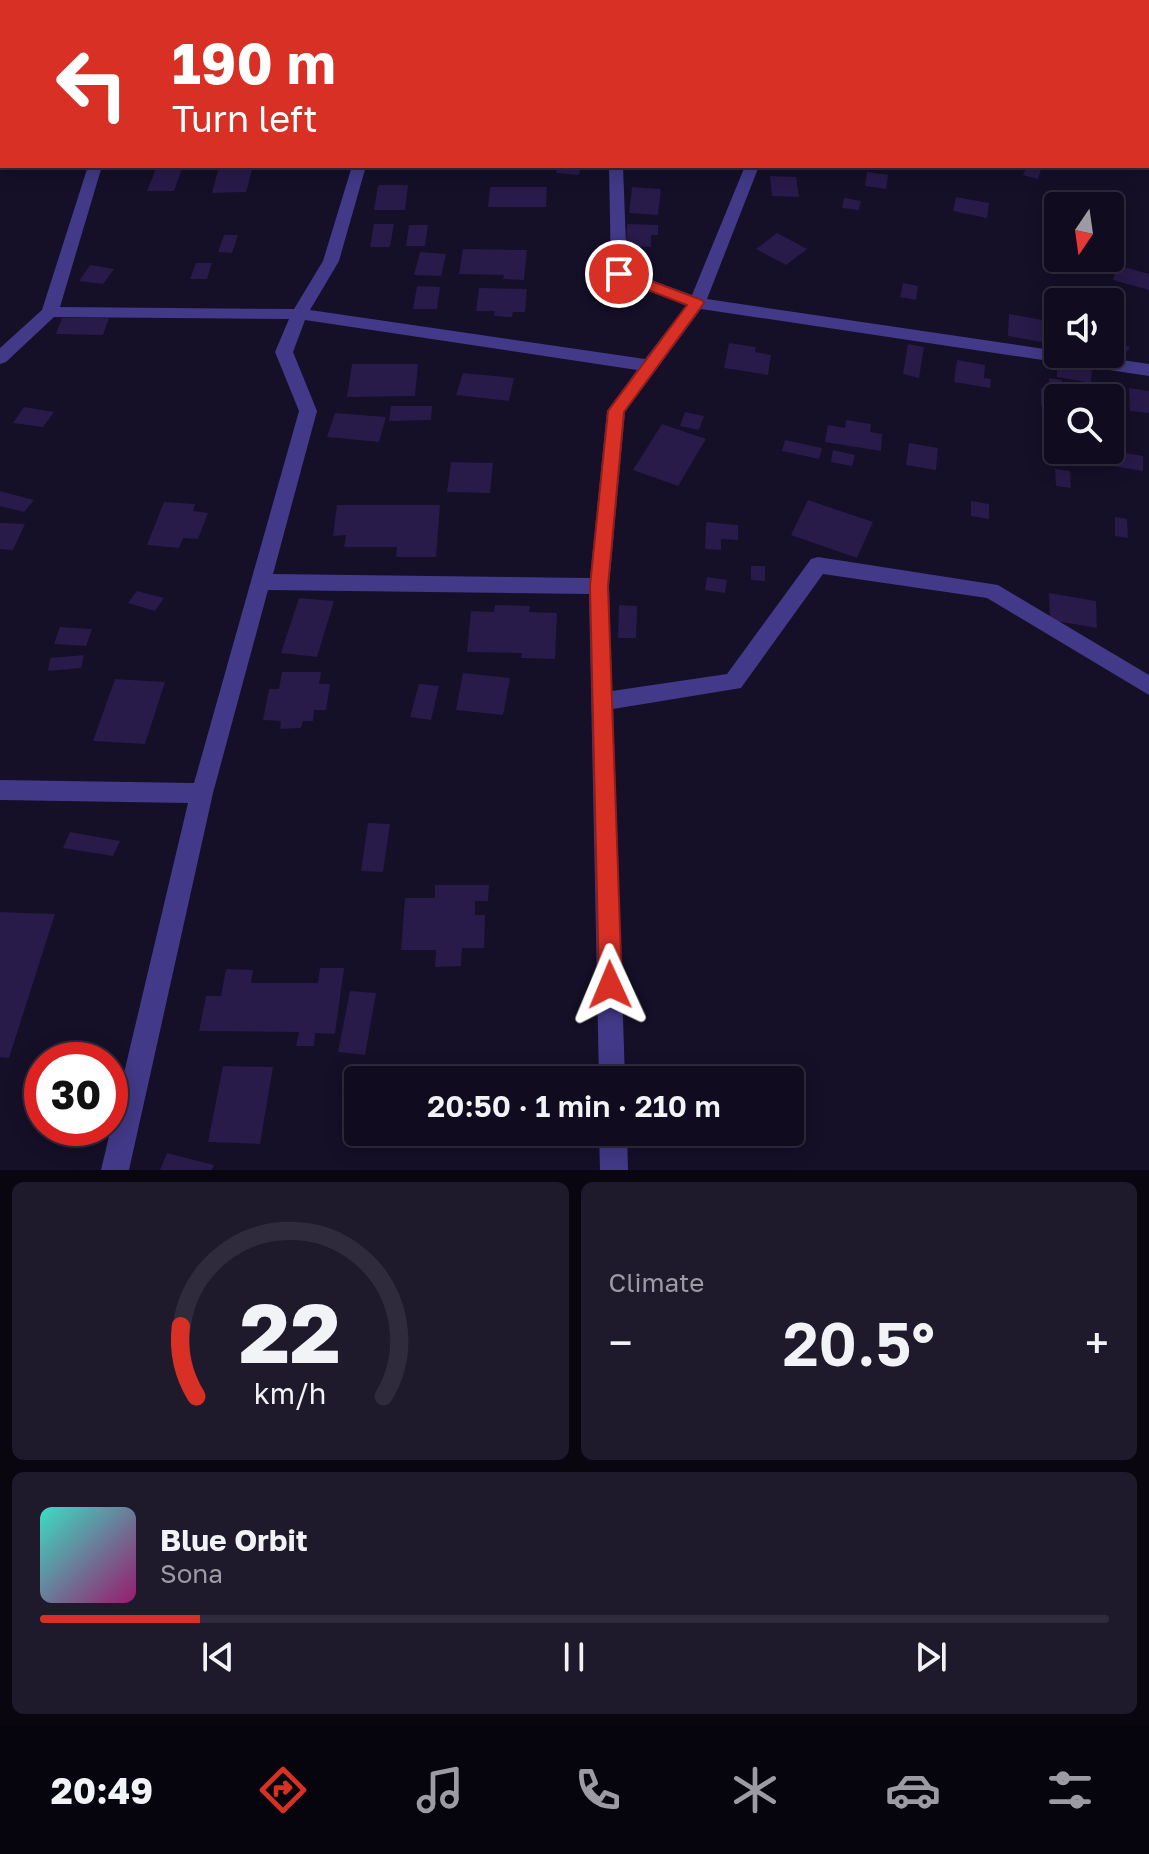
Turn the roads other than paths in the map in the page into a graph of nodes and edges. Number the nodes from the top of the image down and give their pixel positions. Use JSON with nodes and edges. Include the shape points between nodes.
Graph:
{"nodes":[{"id":1,"x":94,"y":168,"type":"edge"},
{"id":2,"x":358,"y":168,"type":"edge"},
{"id":3,"x":616,"y":168,"type":"edge"},
{"id":4,"x":751,"y":168,"type":"edge"},
{"id":5,"x":697,"y":303,"type":"junction"},
{"id":6,"x":50,"y":312,"type":"junction"},
{"id":7,"x":299,"y":314,"type":"junction"},
{"id":8,"x":0,"y":358,"type":"edge"},
{"id":9,"x":650,"y":366,"type":"junction"},
{"id":10,"x":1149,"y":370,"type":"edge"},
{"id":11,"x":260,"y":582,"type":"junction"},
{"id":12,"x":599,"y":586,"type":"junction"},
{"id":13,"x":1149,"y":686,"type":"edge"},
{"id":14,"x":604,"y":701,"type":"junction"},
{"id":15,"x":0,"y":790,"type":"edge"},
{"id":16,"x":202,"y":793,"type":"junction"},
{"id":17,"x":612,"y":1066,"type":"edge"},
{"id":18,"x":613,"y":1146,"type":"edge"},
{"id":19,"x":115,"y":1170,"type":"edge"},
{"id":20,"x":614,"y":1170,"type":"edge"}],
"edges":[{"from":1,"to":6,"type":"street"},
{"from":2,"to":7,"type":"street","via":[[331,261]]},
{"from":3,"to":5,"type":"street","via":[[619,274]]},
{"from":4,"to":5,"type":"street"},
{"from":5,"to":9,"type":"street"},
{"from":5,"to":10,"type":"street"},
{"from":6,"to":7,"type":"street"},
{"from":6,"to":8,"type":"street"},
{"from":7,"to":9,"type":"street"},
{"from":7,"to":11,"type":"street","via":[[284,352],[308,411]]},
{"from":9,"to":12,"type":"street","via":[[616,411]]},
{"from":11,"to":12,"type":"street"},
{"from":11,"to":16,"type":"street"},
{"from":12,"to":14,"type":"street"},
{"from":13,"to":14,"type":"street","via":[[991,591],[818,565],[733,682]]},
{"from":14,"to":17,"type":"street"},
{"from":15,"to":16,"type":"street"},
{"from":16,"to":19,"type":"street"},
{"from":18,"to":20,"type":"street"}]}
